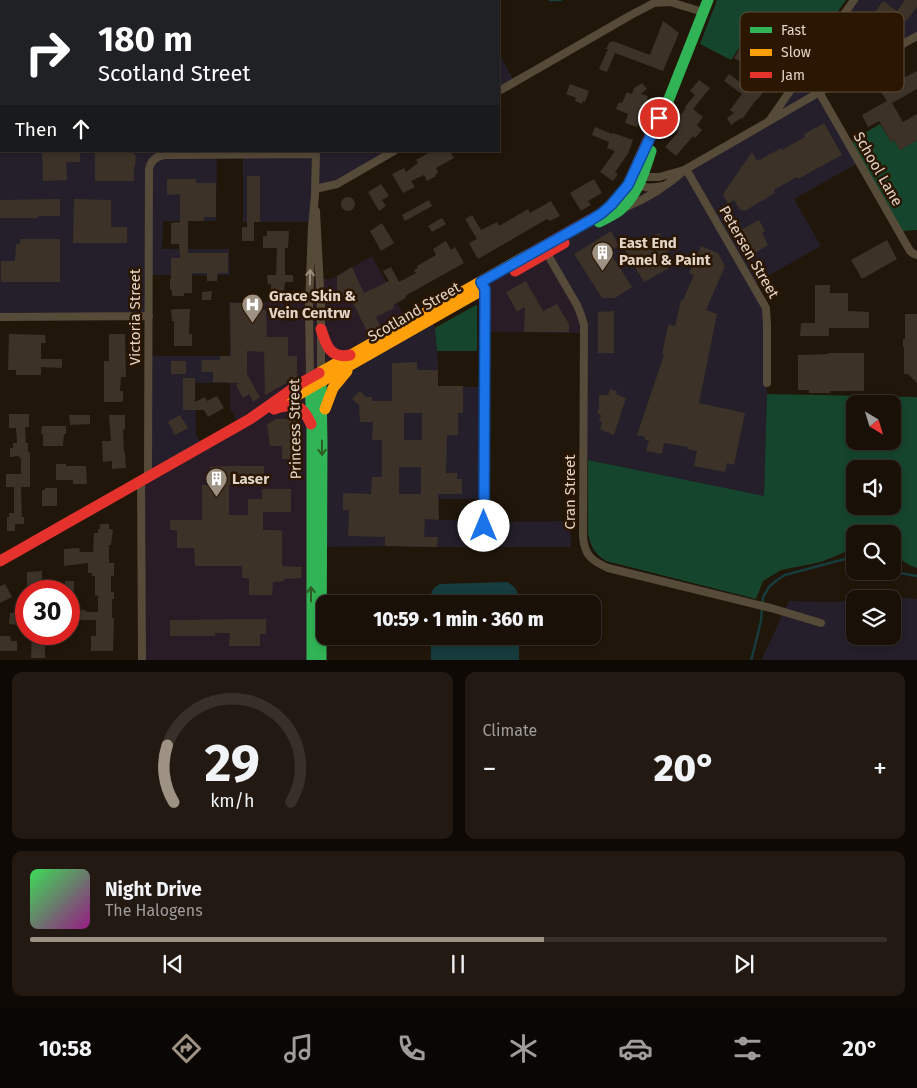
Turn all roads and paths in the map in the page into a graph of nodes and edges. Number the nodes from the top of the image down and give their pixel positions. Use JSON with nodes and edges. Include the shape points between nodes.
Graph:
{"nodes":[{"id":1,"x":708,"y":0,"type":"edge"},
{"id":2,"x":854,"y":0,"type":"edge"},
{"id":3,"x":703,"y":12,"type":"junction"},
{"id":4,"x":846,"y":12,"type":"edge"},
{"id":5,"x":917,"y":36,"type":"edge"},
{"id":6,"x":904,"y":43,"type":"edge"},
{"id":7,"x":500,"y":90,"type":"edge"},
{"id":8,"x":789,"y":92,"type":"edge"},
{"id":9,"x":819,"y":92,"type":"joint"},
{"id":10,"x":768,"y":122,"type":"junction"},
{"id":11,"x":316,"y":152,"type":"edge"},
{"id":12,"x":392,"y":152,"type":"edge"},
{"id":13,"x":686,"y":169,"type":"junction"},
{"id":14,"x":637,"y":180,"type":"junction"},
{"id":15,"x":670,"y":183,"type":"junction"},
{"id":16,"x":315,"y":193,"type":"junction"},
{"id":17,"x":620,"y":210,"type":"junction"},
{"id":18,"x":544,"y":250,"type":"junction"},
{"id":19,"x":917,"y":255,"type":"edge"},
{"id":20,"x":483,"y":285,"type":"junction"},
{"id":21,"x":149,"y":316,"type":"junction"},
{"id":22,"x":0,"y":317,"type":"edge"},
{"id":23,"x":321,"y":329,"type":"junction"},
{"id":24,"x":355,"y":358,"type":"junction"},
{"id":25,"x":316,"y":380,"type":"junction"},
{"id":26,"x":767,"y":383,"type":"dead end"},
{"id":27,"x":274,"y":409,"type":"junction"},
{"id":28,"x":250,"y":419,"type":"junction"},
{"id":29,"x":317,"y":424,"type":"junction"},
{"id":30,"x":145,"y":479,"type":"junction"},
{"id":31,"x":484,"y":542,"type":"dead end"},
{"id":32,"x":0,"y":562,"type":"edge"},
{"id":33,"x":821,"y":623,"type":"dead end"},
{"id":34,"x":142,"y":660,"type":"edge"},
{"id":35,"x":312,"y":660,"type":"edge"},
{"id":36,"x":321,"y":660,"type":"edge"}],
"edges":[{"from":1,"to":3,"type":"main road"},
{"from":2,"to":4,"type":"street"},
{"from":3,"to":7,"type":"street","via":[[670,2],[654,3]]},
{"from":3,"to":14,"type":"main road"},
{"from":5,"to":6,"type":"street","name":"Scotland Street"},
{"from":8,"to":10,"type":"street"},
{"from":9,"to":10,"type":"street","name":"Scotland Street"},
{"from":9,"to":19,"type":"street","name":"School Lane","via":[[910,251]]},
{"from":10,"to":13,"type":"street","name":"Scotland Street"},
{"from":11,"to":16,"type":"street","name":"Princess Street"},
{"from":11,"to":21,"type":"street","name":"Victoria Street","via":[[164,155],[153,159],[149,169]]},
{"from":12,"to":16,"type":"street"},
{"from":13,"to":14,"type":"street","name":"Scotland Street"},
{"from":13,"to":15,"type":"street","name":"Scotland Street"},
{"from":13,"to":26,"type":"street","name":"Petersen Street","via":[[766,308]]},
{"from":14,"to":15,"type":"street","via":[[645,187]]},
{"from":14,"to":17,"type":"main road","via":[[631,198]]},
{"from":14,"to":18,"type":"main road","name":"Scotland Street","via":[[602,213]]},
{"from":15,"to":17,"type":"street","name":"Scotland Street"},
{"from":16,"to":23,"type":"street","name":"Princess Street"},
{"from":25,"to":16,"type":"street","name":"Princess Street","one_way":true,"via":[[309,307]]},
{"from":17,"to":18,"type":"main road","name":"Scotland Street"},
{"from":18,"to":20,"type":"main road","name":"Scotland Street"},
{"from":18,"to":33,"type":"street","name":"Cran Street","via":[[577,305],[584,326],[583,536],[586,552],[608,568]]},
{"from":20,"to":24,"type":"main road","name":"Scotland Street"},
{"from":20,"to":31,"type":"street"},
{"from":21,"to":22,"type":"street"},
{"from":21,"to":30,"type":"street","name":"Victoria Street"},
{"from":23,"to":24,"type":"main road","via":[[326,345],[334,354]]},
{"from":23,"to":25,"type":"street","name":"Princess Street"},
{"from":24,"to":25,"type":"main road","name":"Scotland Street"},
{"from":24,"to":29,"type":"main road","via":[[333,388]]},
{"from":25,"to":27,"type":"main road","name":"Scotland Street"},
{"from":25,"to":28,"type":"main road","name":"Scotland Street","via":[[270,404]]},
{"from":25,"to":29,"type":"main road","name":"Princess Street"},
{"from":27,"to":28,"type":"main road","name":"Scotland Street"},
{"from":27,"to":29,"type":"main road","via":[[291,404],[299,406]]},
{"from":28,"to":30,"type":"main road","name":"Scotland Street"},
{"from":35,"to":29,"type":"main road","name":"Princess Street","one_way":true},
{"from":29,"to":36,"type":"main road","name":"Princess Street","one_way":true},
{"from":30,"to":32,"type":"main road","name":"Scotland Street"},
{"from":30,"to":34,"type":"street","name":"Victoria Street"}]}
